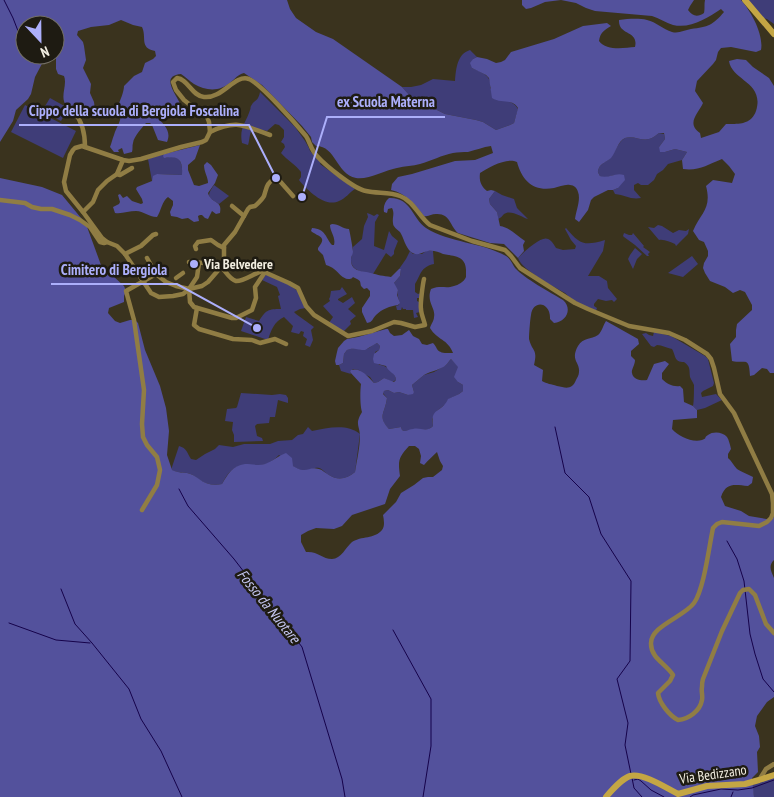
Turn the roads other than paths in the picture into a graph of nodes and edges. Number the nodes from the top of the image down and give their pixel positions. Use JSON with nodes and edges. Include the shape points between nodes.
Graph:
{"nodes":[{"id":1,"x":745,"y":0,"type":"edge"},
{"id":2,"x":774,"y":34,"type":"edge"},
{"id":3,"x":74,"y":112,"type":"dead end"},
{"id":4,"x":210,"y":132,"type":"junction"},
{"id":5,"x":270,"y":136,"type":"dead end"},
{"id":6,"x":85,"y":147,"type":"junction"},
{"id":7,"x":123,"y":160,"type":"junction"},
{"id":8,"x":132,"y":168,"type":"dead end"},
{"id":9,"x":117,"y":174,"type":"junction"},
{"id":10,"x":293,"y":196,"type":"dead end"},
{"id":11,"x":0,"y":200,"type":"edge"},
{"id":12,"x":232,"y":206,"type":"dead end"},
{"id":13,"x":83,"y":212,"type":"junction"},
{"id":14,"x":244,"y":216,"type":"junction"},
{"id":15,"x":156,"y":234,"type":"dead end"},
{"id":16,"x":107,"y":242,"type":"junction"},
{"id":17,"x":224,"y":248,"type":"junction"},
{"id":18,"x":196,"y":249,"type":"dead end"},
{"id":19,"x":125,"y":254,"type":"junction"},
{"id":20,"x":147,"y":258,"type":"dead end"},
{"id":21,"x":189,"y":262,"type":"dead end"},
{"id":22,"x":202,"y":263,"type":"junction"},
{"id":23,"x":221,"y":267,"type":"junction"},
{"id":24,"x":265,"y":272,"type":"junction"},
{"id":25,"x":183,"y":273,"type":"dead end"},
{"id":26,"x":156,"y":274,"type":"junction"},
{"id":27,"x":176,"y":278,"type":"dead end"},
{"id":28,"x":424,"y":280,"type":"dead end"},
{"id":29,"x":142,"y":281,"type":"junction"},
{"id":30,"x":190,"y":289,"type":"junction"},
{"id":31,"x":197,"y":308,"type":"junction"},
{"id":32,"x":286,"y":344,"type":"dead end"},
{"id":33,"x":142,"y":510,"type":"dead end"},
{"id":34,"x":774,"y":633,"type":"edge"},
{"id":35,"x":774,"y":764,"type":"edge"},
{"id":36,"x":774,"y":775,"type":"edge"},
{"id":37,"x":759,"y":780,"type":"junction"},
{"id":38,"x":606,"y":797,"type":"edge"}],
"edges":[{"from":1,"to":2,"type":"street"},
{"from":3,"to":6,"type":"street","via":[[85,137]]},
{"from":4,"to":5,"type":"street","via":[[228,125],[241,125]]},
{"from":4,"to":7,"type":"street","via":[[202,142],[136,160]]},
{"from":4,"to":34,"type":"street","via":[[204,111],[184,100],[173,82],[177,78],[183,80],[199,95],[206,97],[221,92],[240,78],[250,80],[307,137],[316,155],[362,190],[401,196],[430,225],[472,242],[505,250],[520,268],[588,310],[629,326],[669,333],[707,354],[711,358],[720,394],[734,413],[768,487],[773,508],[771,518],[759,526],[722,522],[713,528],[695,602],[651,638],[654,654],[673,674],[658,693],[660,701],[678,720],[685,719],[699,708],[703,699],[703,679],[743,590],[749,589],[755,595],[766,624]]},
{"from":6,"to":7,"type":"street"},
{"from":6,"to":13,"type":"street","via":[[78,146],[71,152],[64,182],[66,191]]},
{"from":7,"to":9,"type":"street"},
{"from":8,"to":9,"type":"street"},
{"from":9,"to":13,"type":"street","via":[[98,190],[93,202]]},
{"from":10,"to":14,"type":"street","via":[[278,179],[272,179],[262,200],[250,207]]},
{"from":11,"to":16,"type":"street","via":[[70,215],[90,228],[100,242]]},
{"from":12,"to":14,"type":"street"},
{"from":13,"to":16,"type":"street"},
{"from":14,"to":17,"type":"street"},
{"from":15,"to":19,"type":"street"},
{"from":16,"to":19,"type":"street"},
{"from":17,"to":18,"type":"street","via":[[211,240],[198,242]]},
{"from":17,"to":23,"type":"street"},
{"from":19,"to":29,"type":"street"},
{"from":20,"to":26,"type":"street"},
{"from":21,"to":22,"type":"street"},
{"from":22,"to":23,"type":"street"},
{"from":22,"to":30,"type":"street"},
{"from":23,"to":24,"type":"street","via":[[238,281]]},
{"from":23,"to":30,"type":"street","via":[[204,285]]},
{"from":24,"to":28,"type":"street","via":[[298,288],[314,315],[352,336],[396,322],[423,326]]},
{"from":24,"to":31,"type":"street","via":[[255,286],[252,310],[234,318]]},
{"from":25,"to":27,"type":"street"},
{"from":26,"to":29,"type":"street"},
{"from":26,"to":30,"type":"street","via":[[174,286]]},
{"from":29,"to":30,"type":"street","via":[[151,293],[159,297],[178,296]]},
{"from":29,"to":33,"type":"street","via":[[126,291],[134,320],[144,390],[143,436],[157,457],[160,470],[157,486]]},
{"from":30,"to":31,"type":"street","via":[[190,302]]},
{"from":31,"to":32,"type":"street","via":[[194,325],[199,329],[233,339],[260,343],[275,339]]},
{"from":35,"to":37,"type":"street"},
{"from":36,"to":37,"type":"street","name":"Via Bedizzano"},
{"from":37,"to":38,"type":"street","name":"Via Bedizzano","via":[[707,786],[678,794],[641,776],[629,776]]}]}
